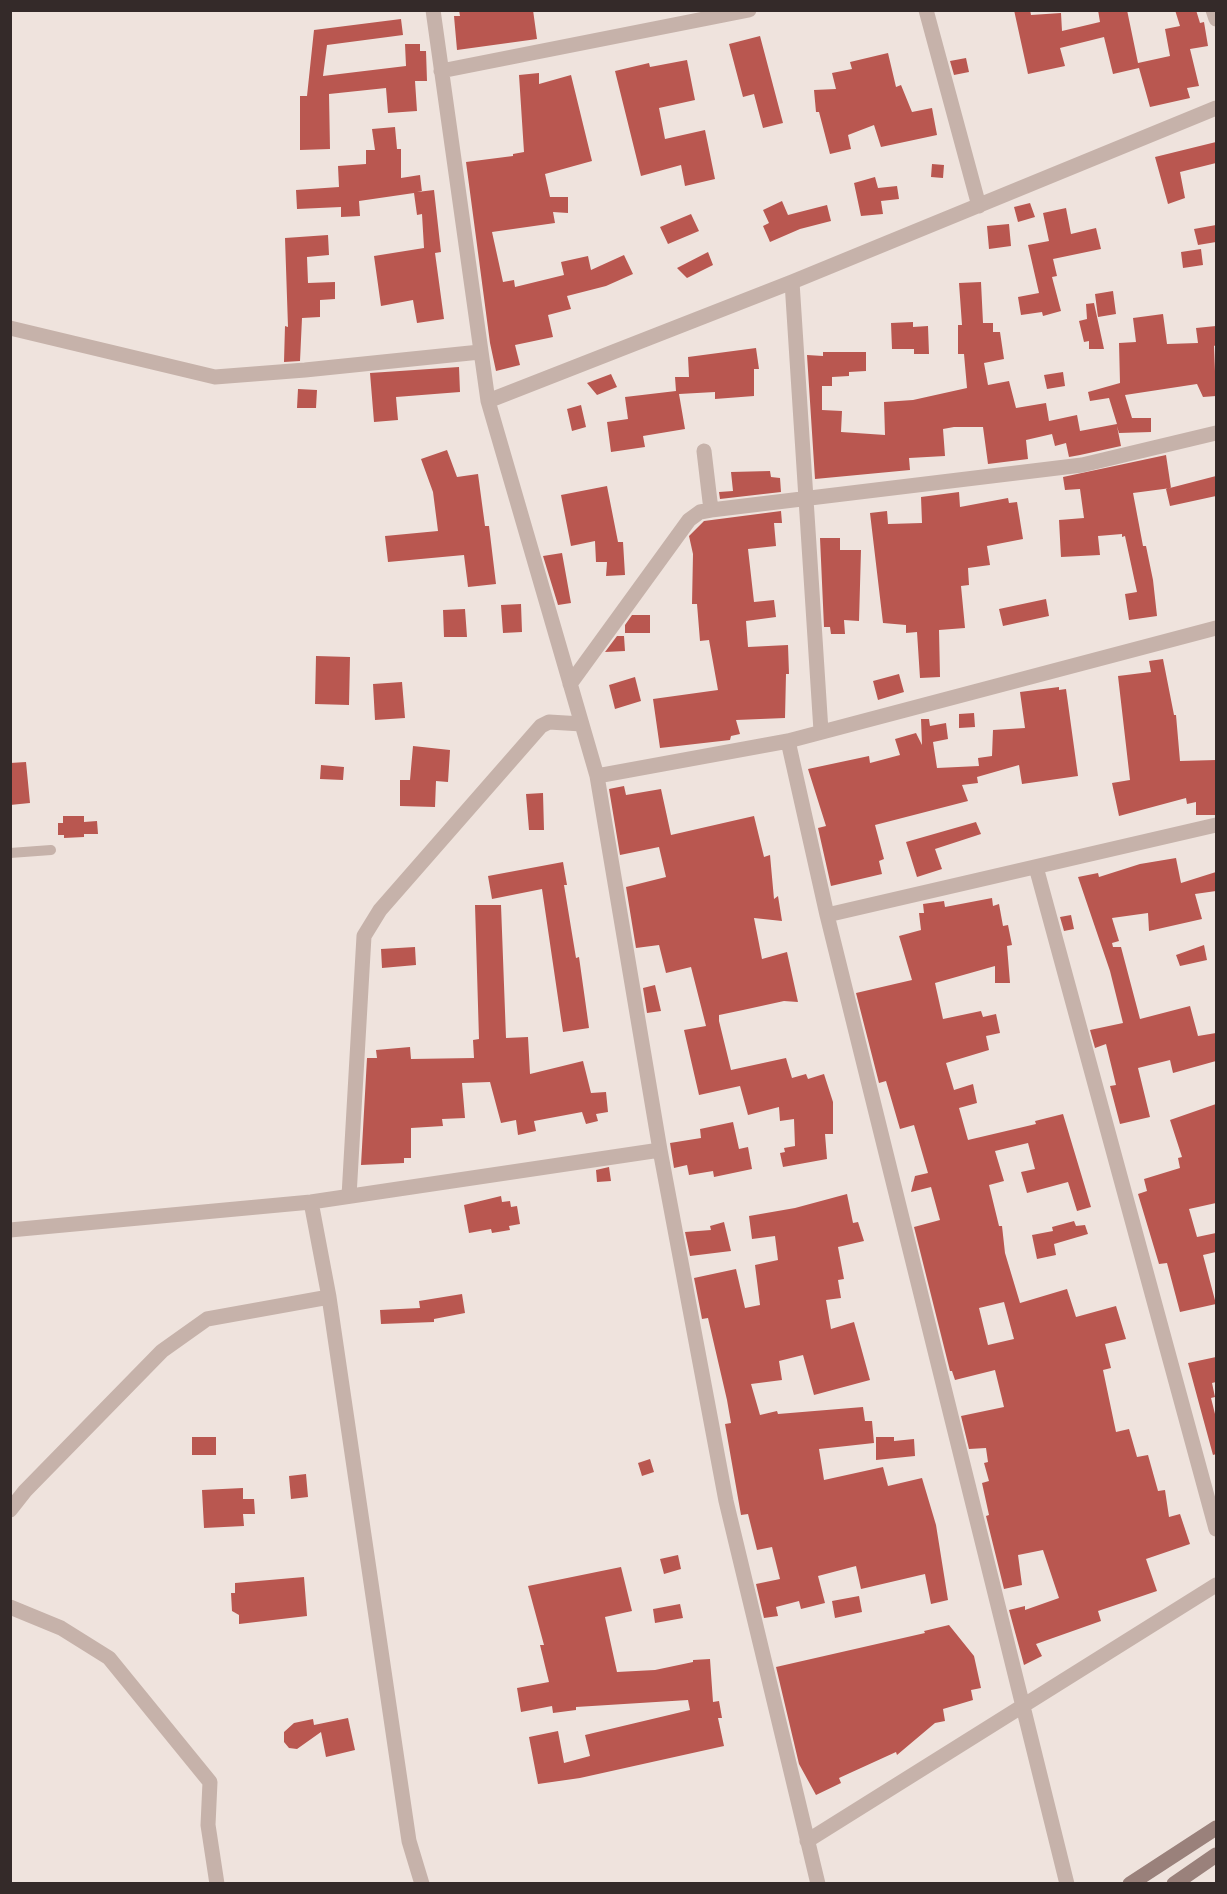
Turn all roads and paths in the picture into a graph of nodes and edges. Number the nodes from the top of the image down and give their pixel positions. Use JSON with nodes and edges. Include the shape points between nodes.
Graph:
{"nodes":[{"id":1,"x":433,"y":10,"type":"edge"},
{"id":2,"x":749,"y":10,"type":"edge"},
{"id":3,"x":926,"y":10,"type":"edge"},
{"id":4,"x":1213,"y":10,"type":"edge"},
{"id":5,"x":730,"y":12,"type":"edge"},
{"id":6,"x":1216,"y":19,"type":"edge"},
{"id":7,"x":441,"y":71,"type":"junction"},
{"id":8,"x":1216,"y":108,"type":"edge"},
{"id":9,"x":980,"y":206,"type":"junction"},
{"id":10,"x":792,"y":282,"type":"junction"},
{"id":11,"x":10,"y":328,"type":"edge"},
{"id":12,"x":480,"y":352,"type":"junction"},
{"id":13,"x":488,"y":400,"type":"junction"},
{"id":14,"x":1216,"y":433,"type":"edge"},
{"id":15,"x":704,"y":452,"type":"dead end"},
{"id":16,"x":805,"y":499,"type":"junction"},
{"id":17,"x":711,"y":510,"type":"junction"},
{"id":18,"x":1216,"y":627,"type":"edge"},
{"id":19,"x":570,"y":684,"type":"junction"},
{"id":20,"x":582,"y":724,"type":"junction"},
{"id":21,"x":821,"y":731,"type":"junction"},
{"id":22,"x":788,"y":741,"type":"junction"},
{"id":23,"x":597,"y":776,"type":"junction"},
{"id":24,"x":1216,"y":825,"type":"edge"},
{"id":25,"x":51,"y":850,"type":"dead end"},
{"id":26,"x":10,"y":853,"type":"edge"},
{"id":27,"x":1036,"y":867,"type":"junction"},
{"id":28,"x":827,"y":915,"type":"junction"},
{"id":29,"x":660,"y":1150,"type":"junction"},
{"id":30,"x":349,"y":1196,"type":"junction"},
{"id":31,"x":311,"y":1202,"type":"junction"},
{"id":32,"x":10,"y":1230,"type":"edge"},
{"id":33,"x":329,"y":1297,"type":"junction"},
{"id":34,"x":10,"y":1510,"type":"edge"},
{"id":35,"x":1216,"y":1529,"type":"edge"},
{"id":36,"x":1216,"y":1585,"type":"edge"},
{"id":37,"x":10,"y":1607,"type":"edge"},
{"id":38,"x":1024,"y":1704,"type":"junction"},
{"id":39,"x":1216,"y":1828,"type":"edge"},
{"id":40,"x":807,"y":1841,"type":"junction"},
{"id":41,"x":1216,"y":1855,"type":"edge"},
{"id":42,"x":217,"y":1884,"type":"edge"},
{"id":43,"x":422,"y":1884,"type":"edge"},
{"id":44,"x":818,"y":1884,"type":"edge"},
{"id":45,"x":1067,"y":1884,"type":"edge"},
{"id":46,"x":1130,"y":1884,"type":"edge"},
{"id":47,"x":1174,"y":1884,"type":"edge"}],
"edges":[{"from":1,"to":7,"type":"street"},
{"from":2,"to":5,"type":"street"},
{"from":3,"to":9,"type":"street"},
{"from":4,"to":6,"type":"street"},
{"from":5,"to":7,"type":"street"},
{"from":7,"to":12,"type":"street"},
{"from":8,"to":9,"type":"street"},
{"from":9,"to":10,"type":"street"},
{"from":10,"to":13,"type":"street"},
{"from":10,"to":16,"type":"street"},
{"from":11,"to":12,"type":"street","via":[[215,377]]},
{"from":12,"to":13,"type":"street"},
{"from":13,"to":19,"type":"street"},
{"from":14,"to":16,"type":"street","via":[[1082,465]]},
{"from":15,"to":17,"type":"street"},
{"from":16,"to":17,"type":"street"},
{"from":16,"to":21,"type":"street"},
{"from":17,"to":19,"type":"street","via":[[689,520]]},
{"from":18,"to":21,"type":"street"},
{"from":19,"to":20,"type":"street"},
{"from":20,"to":23,"type":"street"},
{"from":20,"to":30,"type":"street","via":[[549,722],[541,726],[380,910],[364,936]]},
{"from":21,"to":22,"type":"street"},
{"from":22,"to":23,"type":"street"},
{"from":22,"to":28,"type":"street"},
{"from":23,"to":29,"type":"street"},
{"from":24,"to":27,"type":"street"},
{"from":25,"to":26,"type":"lane"},
{"from":27,"to":28,"type":"street"},
{"from":27,"to":35,"type":"street"},
{"from":28,"to":38,"type":"street"},
{"from":29,"to":30,"type":"street"},
{"from":29,"to":40,"type":"street","via":[[726,1501]]},
{"from":30,"to":31,"type":"street"},
{"from":31,"to":32,"type":"street"},
{"from":31,"to":33,"type":"street"},
{"from":33,"to":34,"type":"street","via":[[207,1319],[162,1352]]},
{"from":33,"to":43,"type":"street","via":[[409,1841]]},
{"from":36,"to":38,"type":"street"},
{"from":37,"to":42,"type":"street","via":[[61,1628],[109,1658],[210,1782],[208,1825]]},
{"from":38,"to":40,"type":"street"},
{"from":38,"to":45,"type":"street"},
{"from":39,"to":46,"type":"main road"},
{"from":40,"to":44,"type":"street"},
{"from":41,"to":47,"type":"main road"}]}
